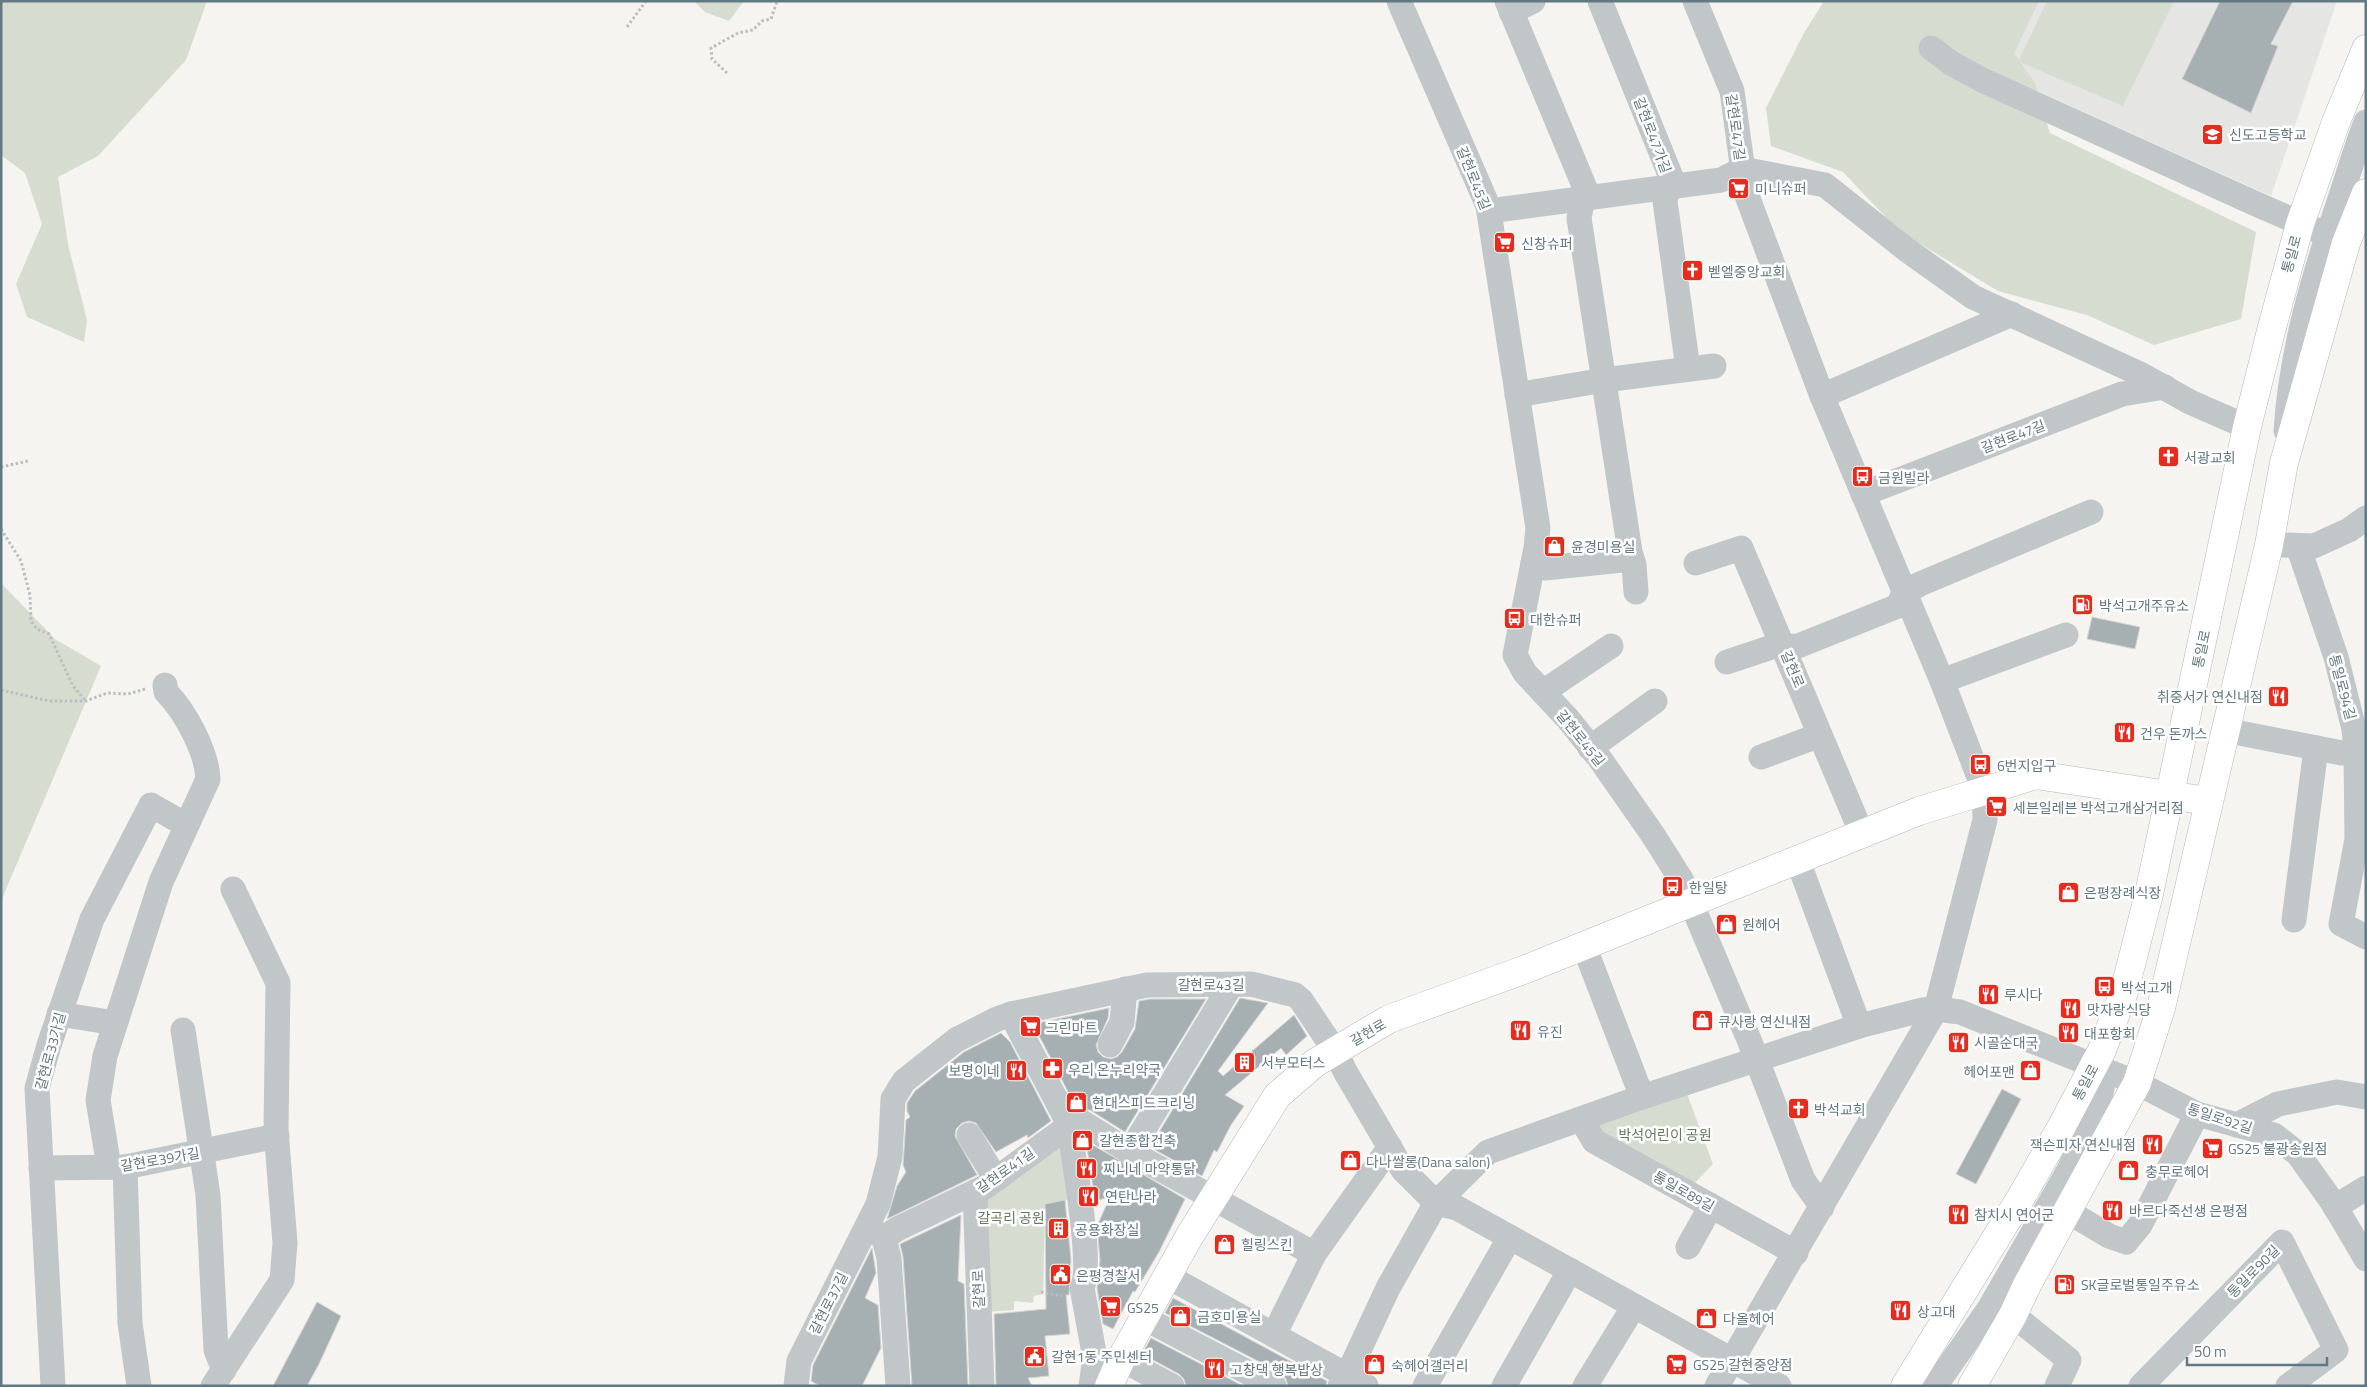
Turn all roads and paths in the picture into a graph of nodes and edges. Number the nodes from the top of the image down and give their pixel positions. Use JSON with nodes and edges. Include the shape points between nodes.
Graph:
{"nodes":[{"id":1,"x":646,"y":1,"type":"edge"},
{"id":2,"x":777,"y":1,"type":"edge"},
{"id":3,"x":1399,"y":1,"type":"edge"},
{"id":4,"x":1600,"y":1,"type":"edge"},
{"id":5,"x":1695,"y":1,"type":"edge"},
{"id":6,"x":1517,"y":5,"type":"edge"},
{"id":7,"x":627,"y":27,"type":"dead end"},
{"id":8,"x":1931,"y":48,"type":"dead end"},
{"id":9,"x":2366,"y":49,"type":"edge"},
{"id":10,"x":727,"y":73,"type":"dead end"},
{"id":11,"x":2366,"y":122,"type":"edge"},
{"id":12,"x":1742,"y":169,"type":"junction"},
{"id":13,"x":1668,"y":187,"type":"junction"},
{"id":14,"x":2366,"y":193,"type":"edge"},
{"id":15,"x":1583,"y":199,"type":"junction"},
{"id":16,"x":1489,"y":211,"type":"junction"},
{"id":17,"x":2300,"y":224,"type":"junction"},
{"id":18,"x":2336,"y":239,"type":"junction"},
{"id":19,"x":2012,"y":314,"type":"junction"},
{"id":20,"x":1714,"y":366,"type":"dead end"},
{"id":21,"x":1688,"y":369,"type":"junction"},
{"id":22,"x":1604,"y":380,"type":"junction"},
{"id":23,"x":2165,"y":388,"type":"junction"},
{"id":24,"x":1517,"y":395,"type":"junction"},
{"id":25,"x":1822,"y":396,"type":"junction"},
{"id":26,"x":2247,"y":428,"type":"junction"},
{"id":27,"x":28,"y":461,"type":"dead end"},
{"id":28,"x":1,"y":467,"type":"edge"},
{"id":29,"x":1863,"y":494,"type":"junction"},
{"id":30,"x":2091,"y":512,"type":"dead end"},
{"id":31,"x":2366,"y":518,"type":"edge"},
{"id":32,"x":1,"y":529,"type":"edge"},
{"id":33,"x":2269,"y":545,"type":"junction"},
{"id":34,"x":2298,"y":546,"type":"junction"},
{"id":35,"x":1632,"y":559,"type":"junction"},
{"id":36,"x":1696,"y":562,"type":"dead end"},
{"id":37,"x":1533,"y":564,"type":"junction"},
{"id":38,"x":1636,"y":592,"type":"dead end"},
{"id":39,"x":1904,"y":593,"type":"junction"},
{"id":40,"x":2066,"y":635,"type":"dead end"},
{"id":41,"x":1610,"y":646,"type":"dead end"},
{"id":42,"x":1783,"y":647,"type":"junction"},
{"id":43,"x":1727,"y":662,"type":"dead end"},
{"id":44,"x":1942,"y":681,"type":"junction"},
{"id":45,"x":165,"y":685,"type":"joint"},
{"id":46,"x":1,"y":690,"type":"edge"},
{"id":47,"x":1543,"y":692,"type":"junction"},
{"id":48,"x":1656,"y":700,"type":"dead end"},
{"id":49,"x":86,"y":701,"type":"junction"},
{"id":50,"x":2224,"y":730,"type":"junction"},
{"id":51,"x":1820,"y":735,"type":"junction"},
{"id":52,"x":1590,"y":748,"type":"junction"},
{"id":53,"x":2316,"y":748,"type":"junction"},
{"id":54,"x":2356,"y":752,"type":"junction"},
{"id":55,"x":1761,"y":757,"type":"dead end"},
{"id":56,"x":1984,"y":790,"type":"junction"},
{"id":57,"x":2169,"y":794,"type":"junction"},
{"id":58,"x":2208,"y":801,"type":"junction"},
{"id":59,"x":186,"y":825,"type":"junction"},
{"id":60,"x":1862,"y":834,"type":"junction"},
{"id":61,"x":1798,"y":861,"type":"junction"},
{"id":62,"x":233,"y":889,"type":"dead end"},
{"id":63,"x":1692,"y":903,"type":"junction"},
{"id":64,"x":2294,"y":920,"type":"dead end"},
{"id":65,"x":2366,"y":937,"type":"edge"},
{"id":66,"x":1584,"y":946,"type":"junction"},
{"id":67,"x":1231,"y":985,"type":"junction"},
{"id":68,"x":1119,"y":990,"type":"junction"},
{"id":69,"x":1936,"y":1009,"type":"junction"},
{"id":70,"x":59,"y":1014,"type":"junction"},
{"id":71,"x":1014,"y":1014,"type":"junction"},
{"id":72,"x":115,"y":1023,"type":"junction"},
{"id":73,"x":1860,"y":1026,"type":"junction"},
{"id":74,"x":183,"y":1030,"type":"dead end"},
{"id":75,"x":1110,"y":1045,"type":"dead end"},
{"id":76,"x":1333,"y":1048,"type":"junction"},
{"id":77,"x":1757,"y":1060,"type":"junction"},
{"id":78,"x":2093,"y":1067,"type":"junction"},
{"id":79,"x":2137,"y":1083,"type":"junction"},
{"id":80,"x":1642,"y":1097,"type":"junction"},
{"id":81,"x":2366,"y":1097,"type":"edge"},
{"id":82,"x":2198,"y":1114,"type":"junction"},
{"id":83,"x":1581,"y":1119,"type":"junction"},
{"id":84,"x":2237,"y":1124,"type":"junction"},
{"id":85,"x":1071,"y":1127,"type":"junction"},
{"id":86,"x":969,"y":1135,"type":"dead end"},
{"id":87,"x":277,"y":1136,"type":"junction"},
{"id":88,"x":1390,"y":1147,"type":"junction"},
{"id":89,"x":202,"y":1151,"type":"junction"},
{"id":90,"x":1130,"y":1152,"type":"junction"},
{"id":91,"x":117,"y":1167,"type":"junction"},
{"id":92,"x":41,"y":1168,"type":"junction"},
{"id":93,"x":996,"y":1179,"type":"junction"},
{"id":94,"x":2366,"y":1188,"type":"edge"},
{"id":95,"x":975,"y":1192,"type":"junction"},
{"id":96,"x":1213,"y":1198,"type":"junction"},
{"id":97,"x":1436,"y":1203,"type":"junction"},
{"id":98,"x":1711,"y":1206,"type":"junction"},
{"id":99,"x":2335,"y":1207,"type":"junction"},
{"id":100,"x":1822,"y":1208,"type":"junction"},
{"id":101,"x":2067,"y":1212,"type":"junction"},
{"id":102,"x":875,"y":1232,"type":"junction"},
{"id":103,"x":1510,"y":1237,"type":"junction"},
{"id":104,"x":1688,"y":1247,"type":"dead end"},
{"id":105,"x":1796,"y":1252,"type":"junction"},
{"id":106,"x":1314,"y":1254,"type":"junction"},
{"id":107,"x":2366,"y":1259,"type":"edge"},
{"id":108,"x":1570,"y":1270,"type":"junction"},
{"id":109,"x":1167,"y":1276,"type":"junction"},
{"id":110,"x":2027,"y":1285,"type":"junction"},
{"id":111,"x":1634,"y":1306,"type":"junction"},
{"id":112,"x":2013,"y":1315,"type":"junction"},
{"id":113,"x":1144,"y":1318,"type":"junction"},
{"id":114,"x":1274,"y":1335,"type":"junction"},
{"id":115,"x":1108,"y":1359,"type":"junction"},
{"id":116,"x":1732,"y":1360,"type":"junction"},
{"id":117,"x":219,"y":1378,"type":"edge"},
{"id":118,"x":1351,"y":1382,"type":"edge"},
{"id":119,"x":798,"y":1384,"type":"edge"},
{"id":120,"x":53,"y":1386,"type":"edge"},
{"id":121,"x":139,"y":1386,"type":"edge"},
{"id":122,"x":898,"y":1386,"type":"edge"},
{"id":123,"x":982,"y":1386,"type":"edge"},
{"id":124,"x":1091,"y":1386,"type":"edge"},
{"id":125,"x":1109,"y":1386,"type":"edge"},
{"id":126,"x":1172,"y":1386,"type":"edge"},
{"id":127,"x":1274,"y":1386,"type":"edge"},
{"id":128,"x":1425,"y":1386,"type":"edge"},
{"id":129,"x":1504,"y":1386,"type":"edge"},
{"id":130,"x":1585,"y":1386,"type":"edge"},
{"id":131,"x":1717,"y":1386,"type":"edge"},
{"id":132,"x":1779,"y":1386,"type":"edge"},
{"id":133,"x":1905,"y":1386,"type":"edge"},
{"id":134,"x":1935,"y":1386,"type":"edge"},
{"id":135,"x":1950,"y":1386,"type":"edge"},
{"id":136,"x":1972,"y":1386,"type":"edge"},
{"id":137,"x":2057,"y":1386,"type":"edge"},
{"id":138,"x":2141,"y":1386,"type":"edge"},
{"id":139,"x":2288,"y":1386,"type":"edge"}],
"edges":[{"from":1,"to":7,"type":"path"},
{"from":2,"to":10,"type":"path","via":[[771,19],[711,48],[712,59]]},
{"from":3,"to":16,"type":"street","name":"갈현로45길"},
{"from":4,"to":13,"type":"street","name":"갈현로47가길","via":[[1671,177]]},
{"from":5,"to":12,"type":"street","name":"갈현로47길","via":[[1732,92]]},
{"from":6,"to":15,"type":"street","via":[[1585,188]]},
{"from":8,"to":17,"type":"street","via":[[1982,80]]},
{"from":9,"to":17,"type":"main road","name":"통일로"},
{"from":11,"to":18,"type":"street"},
{"from":12,"to":13,"type":"street","via":[[1721,180]]},
{"from":12,"to":19,"type":"street","via":[[1825,185],[1906,250],[1973,297]]},
{"from":12,"to":25,"type":"street","name":"갈현로47길","via":[[1746,193]]},
{"from":13,"to":15,"type":"street"},
{"from":13,"to":21,"type":"street","name":"갈현로47가길","via":[[1665,201]]},
{"from":14,"to":18,"type":"main road"},
{"from":15,"to":16,"type":"street"},
{"from":15,"to":22,"type":"street","via":[[1579,218]]},
{"from":16,"to":24,"type":"street","name":"갈현로45길"},
{"from":17,"to":18,"type":"street"},
{"from":17,"to":26,"type":"main road","name":"통일로"},
{"from":18,"to":33,"type":"main road","via":[[2284,464]]},
{"from":19,"to":23,"type":"street"},
{"from":19,"to":25,"type":"street"},
{"from":20,"to":21,"type":"street"},
{"from":21,"to":22,"type":"street"},
{"from":22,"to":24,"type":"street"},
{"from":22,"to":35,"type":"street"},
{"from":23,"to":26,"type":"street"},
{"from":23,"to":29,"type":"street","name":"갈현로47길","via":[[2122,394]]},
{"from":24,"to":37,"type":"street","name":"갈현로45길","via":[[1538,528]]},
{"from":25,"to":29,"type":"street","name":"갈현로47길"},
{"from":26,"to":57,"type":"main road","name":"통일로"},
{"from":27,"to":28,"type":"path"},
{"from":29,"to":39,"type":"street","name":"갈현로47길"},
{"from":30,"to":39,"type":"street"},
{"from":31,"to":34,"type":"street","via":[[2349,530],[2314,546]]},
{"from":32,"to":49,"type":"path","via":[[21,561],[30,594],[31,621],[37,629],[49,634],[74,686]]},
{"from":33,"to":34,"type":"street"},
{"from":33,"to":50,"type":"main road"},
{"from":34,"to":54,"type":"street","name":"통일로94길","via":[[2336,657],[2354,729]]},
{"from":35,"to":37,"type":"street","via":[[1545,568]]},
{"from":35,"to":38,"type":"street"},
{"from":36,"to":42,"type":"street","name":"갈현로","via":[[1741,548]]},
{"from":37,"to":47,"type":"street","name":"갈현로45길","via":[[1515,655],[1525,673]]},
{"from":39,"to":42,"type":"street","via":[[1898,606],[1798,646]]},
{"from":39,"to":44,"type":"street","name":"갈현로47길"},
{"from":40,"to":44,"type":"street"},
{"from":41,"to":47,"type":"street"},
{"from":42,"to":43,"type":"street","via":[[1772,647]]},
{"from":42,"to":51,"type":"street","name":"갈현로"},
{"from":44,"to":56,"type":"street","name":"갈현로47길"},
{"from":45,"to":49,"type":"path","via":[[128,694],[107,693]]},
{"from":45,"to":59,"type":"street","via":[[208,764],[208,779]]},
{"from":46,"to":49,"type":"path","via":[[49,701]]},
{"from":47,"to":52,"type":"street","name":"갈현로45길"},
{"from":48,"to":52,"type":"street"},
{"from":50,"to":53,"type":"street"},
{"from":50,"to":58,"type":"main road"},
{"from":51,"to":55,"type":"street"},
{"from":51,"to":60,"type":"street","name":"갈현로"},
{"from":52,"to":63,"type":"street","name":"갈현로45길","via":[[1653,835]]},
{"from":53,"to":54,"type":"street","via":[[2342,754]]},
{"from":53,"to":64,"type":"street"},
{"from":54,"to":65,"type":"street","name":"통일로94길","via":[[2357,839],[2341,924]]},
{"from":56,"to":57,"type":"main road","name":"갈현로","via":[[2036,775]]},
{"from":56,"to":60,"type":"main road","name":"갈현로"},
{"from":56,"to":69,"type":"street","via":[[1985,820]]},
{"from":57,"to":58,"type":"main road","name":"갈현로"},
{"from":57,"to":78,"type":"main road","name":"통일로","via":[[2149,894],[2124,992]]},
{"from":58,"to":79,"type":"main road","via":[[2161,1008]]},
{"from":59,"to":70,"type":"street","name":"갈현로33가길","via":[[151,805],[92,919]]},
{"from":59,"to":72,"type":"street","via":[[161,882]]},
{"from":60,"to":61,"type":"main road","name":"갈현로"},
{"from":61,"to":63,"type":"main road","name":"갈현로"},
{"from":61,"to":73,"type":"street"},
{"from":62,"to":87,"type":"street","via":[[278,983]]},
{"from":63,"to":66,"type":"main road","name":"갈현로"},
{"from":63,"to":77,"type":"street"},
{"from":66,"to":76,"type":"main road","name":"갈현로","via":[[1388,1020]]},
{"from":66,"to":80,"type":"street"},
{"from":67,"to":68,"type":"street","name":"갈현로43길","via":[[1147,985]]},
{"from":67,"to":76,"type":"street","name":"갈현로43길","via":[[1251,984],[1295,995]]},
{"from":67,"to":90,"type":"street"},
{"from":68,"to":71,"type":"street","name":"갈현로43길"},
{"from":68,"to":75,"type":"street","via":[[1122,1022]]},
{"from":69,"to":73,"type":"street"},
{"from":69,"to":78,"type":"street","via":[[1960,1012]]},
{"from":69,"to":100,"type":"street"},
{"from":70,"to":72,"type":"street"},
{"from":70,"to":92,"type":"street","name":"갈현로33가길","via":[[37,1088]]},
{"from":71,"to":85,"type":"street"},
{"from":71,"to":102,"type":"street","name":"갈현로37길","via":[[956,1040],[906,1080],[893,1098],[890,1157],[878,1204]]},
{"from":72,"to":91,"type":"street","via":[[105,1056],[98,1100]]},
{"from":73,"to":77,"type":"street"},
{"from":74,"to":89,"type":"street"},
{"from":76,"to":88,"type":"street"},
{"from":76,"to":96,"type":"main road","name":"갈현로","via":[[1277,1096]]},
{"from":77,"to":80,"type":"street"},
{"from":77,"to":100,"type":"street","via":[[1803,1180]]},
{"from":78,"to":79,"type":"street","name":"통일로92길"},
{"from":78,"to":133,"type":"main road","name":"통일로","via":[[2020,1199]]},
{"from":78,"to":134,"type":"street","via":[[2102,1088],[2098,1107],[2069,1170],[1989,1309]]},
{"from":79,"to":82,"type":"street","name":"통일로92길"},
{"from":79,"to":101,"type":"main road"},
{"from":80,"to":83,"type":"street"},
{"from":81,"to":84,"type":"street","via":[[2337,1092],[2278,1104]]},
{"from":82,"to":84,"type":"street","name":"통일로92길"},
{"from":82,"to":101,"type":"street","via":[[2140,1225],[2126,1242]]},
{"from":83,"to":97,"type":"street","via":[[1488,1152]]},
{"from":83,"to":98,"type":"street","name":"통일로89길","via":[[1594,1141]]},
{"from":84,"to":99,"type":"street","name":"통일로92길","via":[[2274,1135],[2298,1154]]},
{"from":85,"to":90,"type":"street","via":[[1082,1122]]},
{"from":85,"to":93,"type":"street","name":"갈현로41길"},
{"from":85,"to":115,"type":"street","via":[[1085,1261],[1086,1280],[1082,1288]]},
{"from":86,"to":93,"type":"street"},
{"from":87,"to":89,"type":"street","name":"갈현로39가길"},
{"from":87,"to":117,"type":"street","via":[[285,1243],[282,1280]]},
{"from":88,"to":97,"type":"street","via":[[1404,1170]]},
{"from":88,"to":106,"type":"street"},
{"from":89,"to":91,"type":"street","name":"갈현로39가길"},
{"from":89,"to":117,"type":"street","via":[[208,1195]]},
{"from":90,"to":96,"type":"street"},
{"from":91,"to":92,"type":"street","name":"갈현로39가길"},
{"from":91,"to":121,"type":"street","via":[[130,1323]]},
{"from":92,"to":120,"type":"street","name":"갈현로33가길"},
{"from":93,"to":95,"type":"street","name":"갈현로41길"},
{"from":94,"to":99,"type":"street"},
{"from":95,"to":102,"type":"street","name":"갈현로41길","via":[[897,1229]]},
{"from":95,"to":123,"type":"street","name":"갈현로"},
{"from":96,"to":106,"type":"street"},
{"from":96,"to":109,"type":"main road","name":"갈현로"},
{"from":97,"to":103,"type":"street","via":[[1457,1208]]},
{"from":97,"to":118,"type":"street","via":[[1388,1288]]},
{"from":98,"to":104,"type":"street"},
{"from":98,"to":105,"type":"street","name":"통일로89길"},
{"from":99,"to":107,"type":"street","name":"통일로92길"},
{"from":100,"to":105,"type":"street"},
{"from":101,"to":110,"type":"main road"},
{"from":102,"to":119,"type":"street","name":"갈현로37길","via":[[799,1361]]},
{"from":102,"to":122,"type":"street","via":[[889,1258]]},
{"from":103,"to":108,"type":"street"},
{"from":103,"to":128,"type":"street"},
{"from":105,"to":116,"type":"street"},
{"from":106,"to":114,"type":"street"},
{"from":108,"to":111,"type":"street"},
{"from":108,"to":129,"type":"street"},
{"from":109,"to":113,"type":"main road","name":"갈현로"},
{"from":109,"to":114,"type":"street"},
{"from":110,"to":112,"type":"main road"},
{"from":110,"to":135,"type":"street"},
{"from":111,"to":116,"type":"street"},
{"from":111,"to":130,"type":"street"},
{"from":112,"to":136,"type":"main road"},
{"from":112,"to":137,"type":"street","via":[[2069,1360]]},
{"from":113,"to":115,"type":"main road","name":"갈현로"},
{"from":113,"to":127,"type":"street"},
{"from":114,"to":118,"type":"street"},
{"from":115,"to":124,"type":"street"},
{"from":115,"to":125,"type":"main road","name":"갈현로"},
{"from":115,"to":126,"type":"street"},
{"from":116,"to":131,"type":"street"},
{"from":116,"to":132,"type":"street"},
{"from":138,"to":139,"type":"street","name":"통일로90길","via":[[2282,1242],[2336,1350]]}]}
